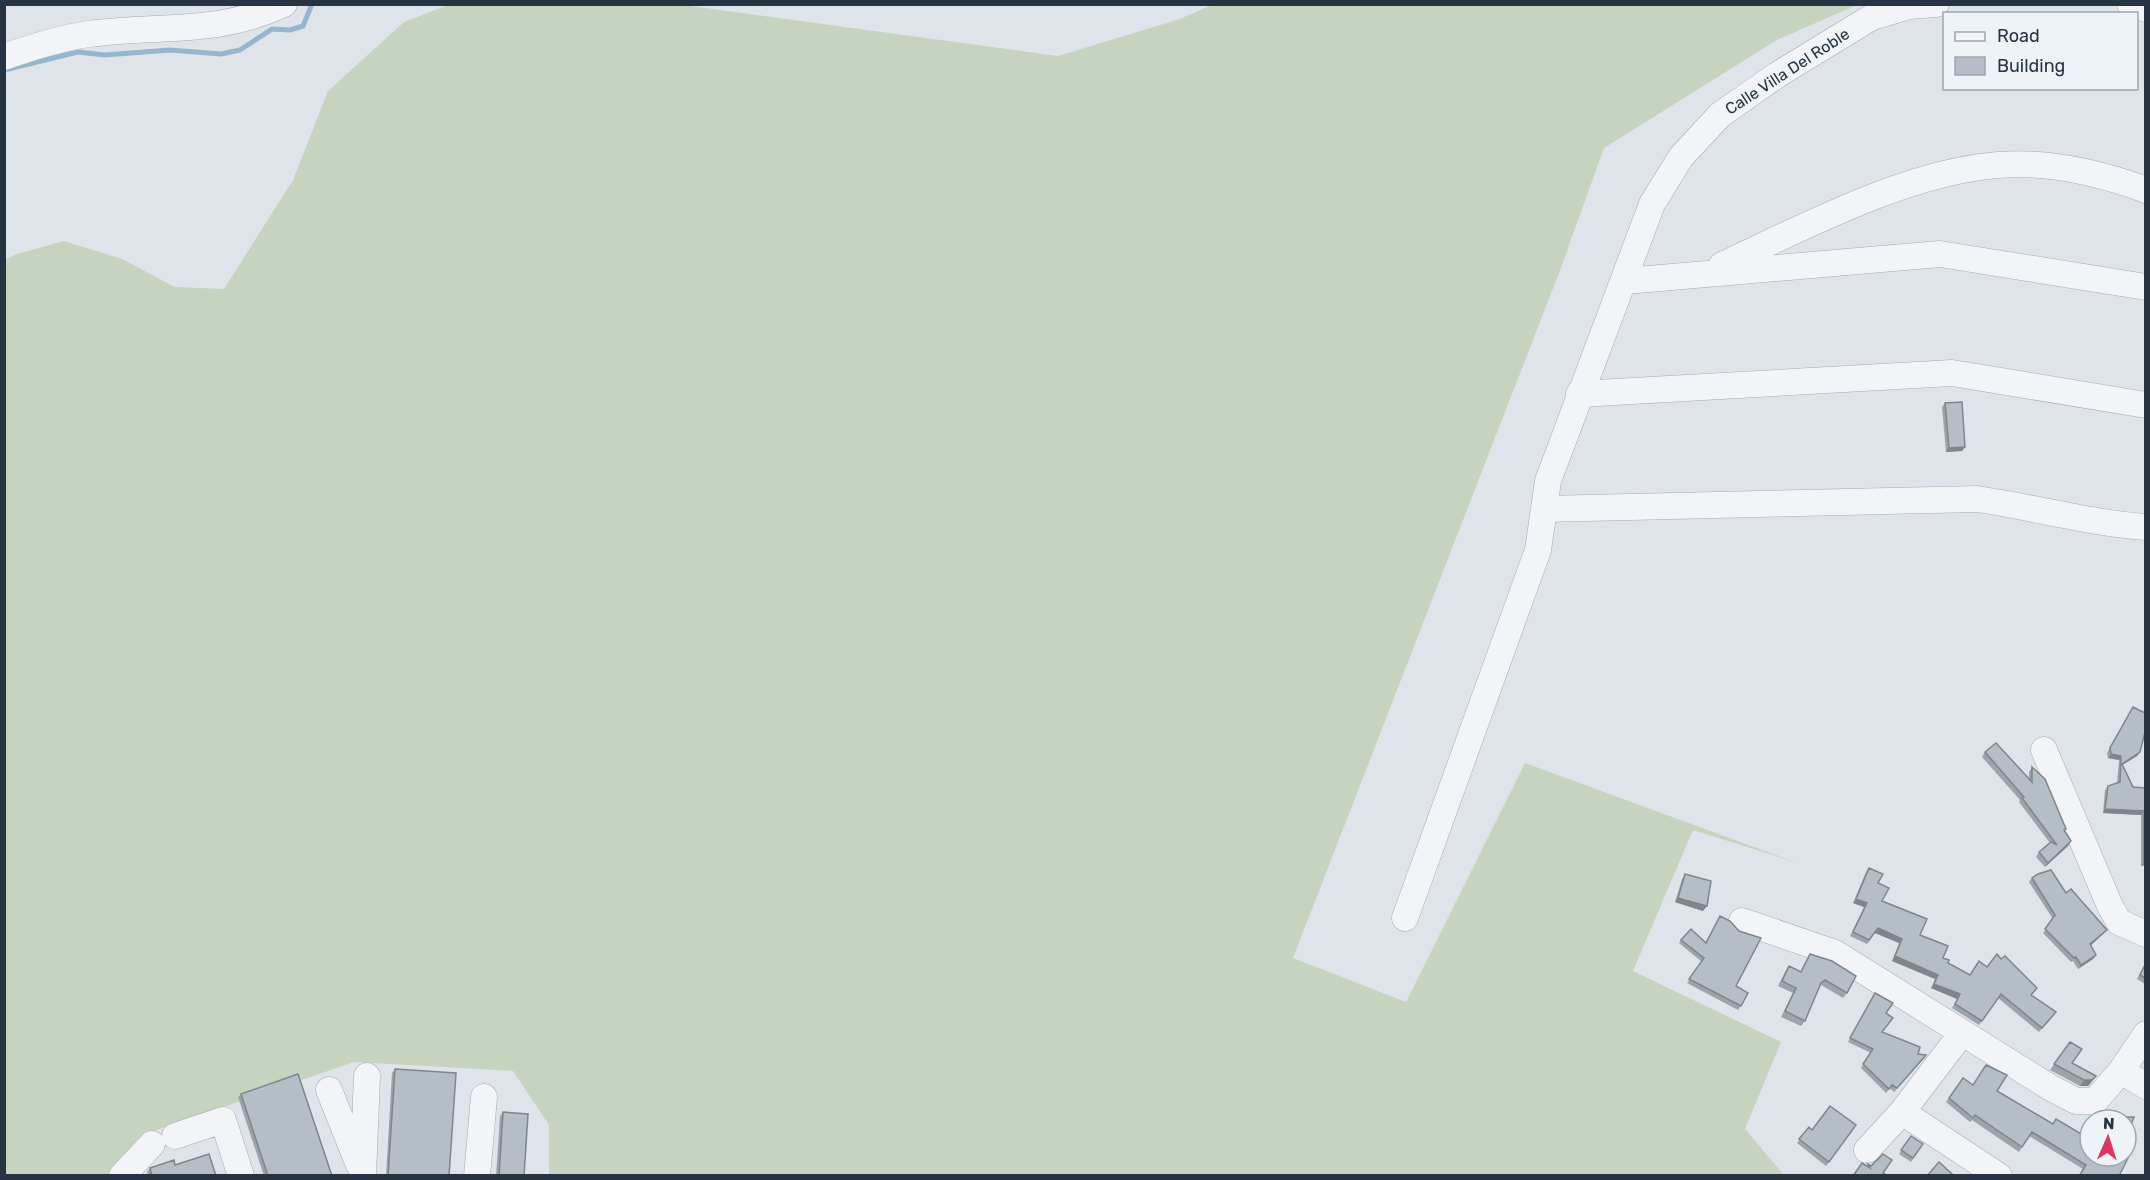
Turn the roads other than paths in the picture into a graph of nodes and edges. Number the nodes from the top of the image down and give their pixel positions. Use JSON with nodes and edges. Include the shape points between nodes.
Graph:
{"nodes":[{"id":1,"x":284,"y":4,"type":"edge"},
{"id":2,"x":1936,"y":4,"type":"edge"},
{"id":3,"x":4,"y":57,"type":"edge"},
{"id":4,"x":2145,"y":190,"type":"edge"},
{"id":5,"x":1702,"y":274,"type":"junction"},
{"id":6,"x":1625,"y":281,"type":"junction"},
{"id":7,"x":2145,"y":287,"type":"edge"},
{"id":8,"x":1579,"y":394,"type":"junction"},
{"id":9,"x":2145,"y":405,"type":"edge"},
{"id":10,"x":1544,"y":509,"type":"junction"},
{"id":11,"x":2145,"y":526,"type":"edge"},
{"id":12,"x":2044,"y":750,"type":"dead end"},
{"id":13,"x":1405,"y":918,"type":"dead end"},
{"id":14,"x":1742,"y":921,"type":"dead end"},
{"id":15,"x":2145,"y":934,"type":"edge"},
{"id":16,"x":1962,"y":1033,"type":"junction"},
{"id":17,"x":2145,"y":1034,"type":"edge"},
{"id":18,"x":2121,"y":1071,"type":"junction"},
{"id":19,"x":367,"y":1076,"type":"dead end"},
{"id":20,"x":2145,"y":1086,"type":"edge"},
{"id":21,"x":329,"y":1090,"type":"dead end"},
{"id":22,"x":484,"y":1097,"type":"dead end"},
{"id":23,"x":1902,"y":1112,"type":"junction"},
{"id":24,"x":1867,"y":1150,"type":"dead end"},
{"id":25,"x":363,"y":1175,"type":"edge"},
{"id":26,"x":122,"y":1176,"type":"edge"},
{"id":27,"x":242,"y":1176,"type":"edge"},
{"id":28,"x":477,"y":1176,"type":"edge"},
{"id":29,"x":1999,"y":1176,"type":"edge"}],
"edges":[{"from":1,"to":3,"type":"street","via":[[212,27],[89,34]]},
{"from":2,"to":6,"type":"street","name":"Calle Villa Del Roble","via":[[1909,6],[1872,17],[1720,115],[1681,156],[1652,204]]},
{"from":4,"to":5,"type":"street","via":[[2057,167],[1998,165],[1898,189],[1816,221]]},
{"from":5,"to":6,"type":"street"},
{"from":5,"to":7,"type":"street","via":[[1940,254]]},
{"from":6,"to":8,"type":"street","name":"Calle Villa Del Roble"},
{"from":8,"to":9,"type":"street","via":[[1952,373]]},
{"from":8,"to":10,"type":"street","name":"Calle Villa Del Roble","via":[[1548,481]]},
{"from":10,"to":11,"type":"street","via":[[1977,499],[2111,525]]},
{"from":10,"to":13,"type":"street","name":"Calle Villa Del Roble","via":[[1538,550]]},
{"from":12,"to":15,"type":"street","via":[[2110,906],[2120,922]]},
{"from":14,"to":16,"type":"street","via":[[1836,953]]},
{"from":16,"to":18,"type":"street","via":[[2076,1101],[2094,1101]]},
{"from":16,"to":23,"type":"street"},
{"from":17,"to":18,"type":"street"},
{"from":18,"to":20,"type":"street"},
{"from":19,"to":25,"type":"street"},
{"from":21,"to":25,"type":"street"},
{"from":22,"to":28,"type":"street"},
{"from":23,"to":24,"type":"street"},
{"from":23,"to":29,"type":"street"},
{"from":26,"to":27,"type":"street","via":[[164,1140],[223,1120]]}]}
